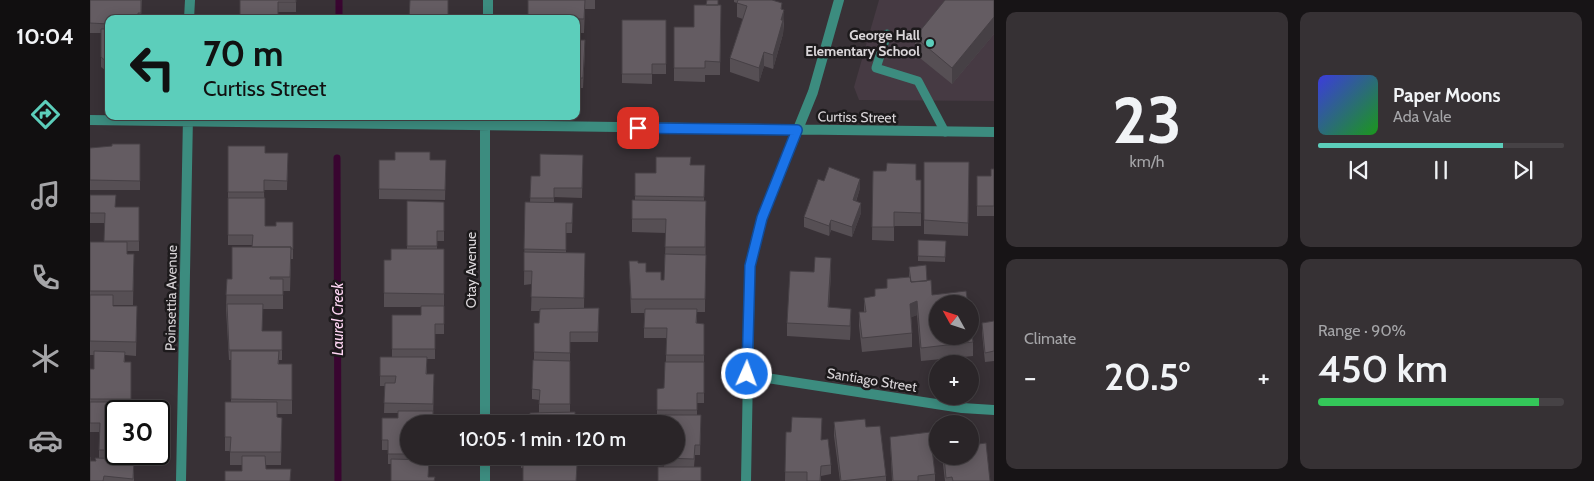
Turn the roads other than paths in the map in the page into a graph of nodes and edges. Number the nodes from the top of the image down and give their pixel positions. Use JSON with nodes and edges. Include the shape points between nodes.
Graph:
{"nodes":[{"id":1,"x":190,"y":0,"type":"edge"},
{"id":2,"x":488,"y":0,"type":"edge"},
{"id":3,"x":839,"y":0,"type":"edge"},
{"id":4,"x":190,"y":15,"type":"edge"},
{"id":5,"x":488,"y":15,"type":"edge"},
{"id":6,"x":886,"y":34,"type":"dead end"},
{"id":7,"x":90,"y":120,"type":"edge"},
{"id":8,"x":188,"y":120,"type":"edge"},
{"id":9,"x":484,"y":121,"type":"edge"},
{"id":10,"x":797,"y":130,"type":"junction"},
{"id":11,"x":945,"y":132,"type":"junction"},
{"id":12,"x":994,"y":132,"type":"edge"},
{"id":13,"x":747,"y":374,"type":"junction"},
{"id":14,"x":994,"y":410,"type":"edge"},
{"id":15,"x":485,"y":415,"type":"edge"},
{"id":16,"x":485,"y":465,"type":"edge"},
{"id":17,"x":182,"y":481,"type":"edge"},
{"id":18,"x":486,"y":481,"type":"edge"},
{"id":19,"x":746,"y":481,"type":"edge"}],
"edges":[{"from":1,"to":4,"type":"street"},
{"from":2,"to":5,"type":"street"},
{"from":3,"to":10,"type":"street","via":[[813,92]]},
{"from":6,"to":11,"type":"lane","via":[[876,68],[918,81]]},
{"from":7,"to":8,"type":"street","name":"Curtiss Street"},
{"from":8,"to":9,"type":"street","name":"Curtiss Street"},
{"from":8,"to":17,"type":"street","name":"Poinsettia Avenue"},
{"from":9,"to":10,"type":"street","name":"Curtiss Street"},
{"from":9,"to":15,"type":"street","name":"Otay Avenue"},
{"from":10,"to":11,"type":"street","name":"Curtiss Street"},
{"from":10,"to":13,"type":"street","via":[[762,218],[750,266]]},
{"from":11,"to":12,"type":"street","name":"Curtiss Street"},
{"from":13,"to":14,"type":"street","name":"Santiago Street","via":[[962,408]]},
{"from":13,"to":19,"type":"street"},
{"from":16,"to":18,"type":"street"}]}
